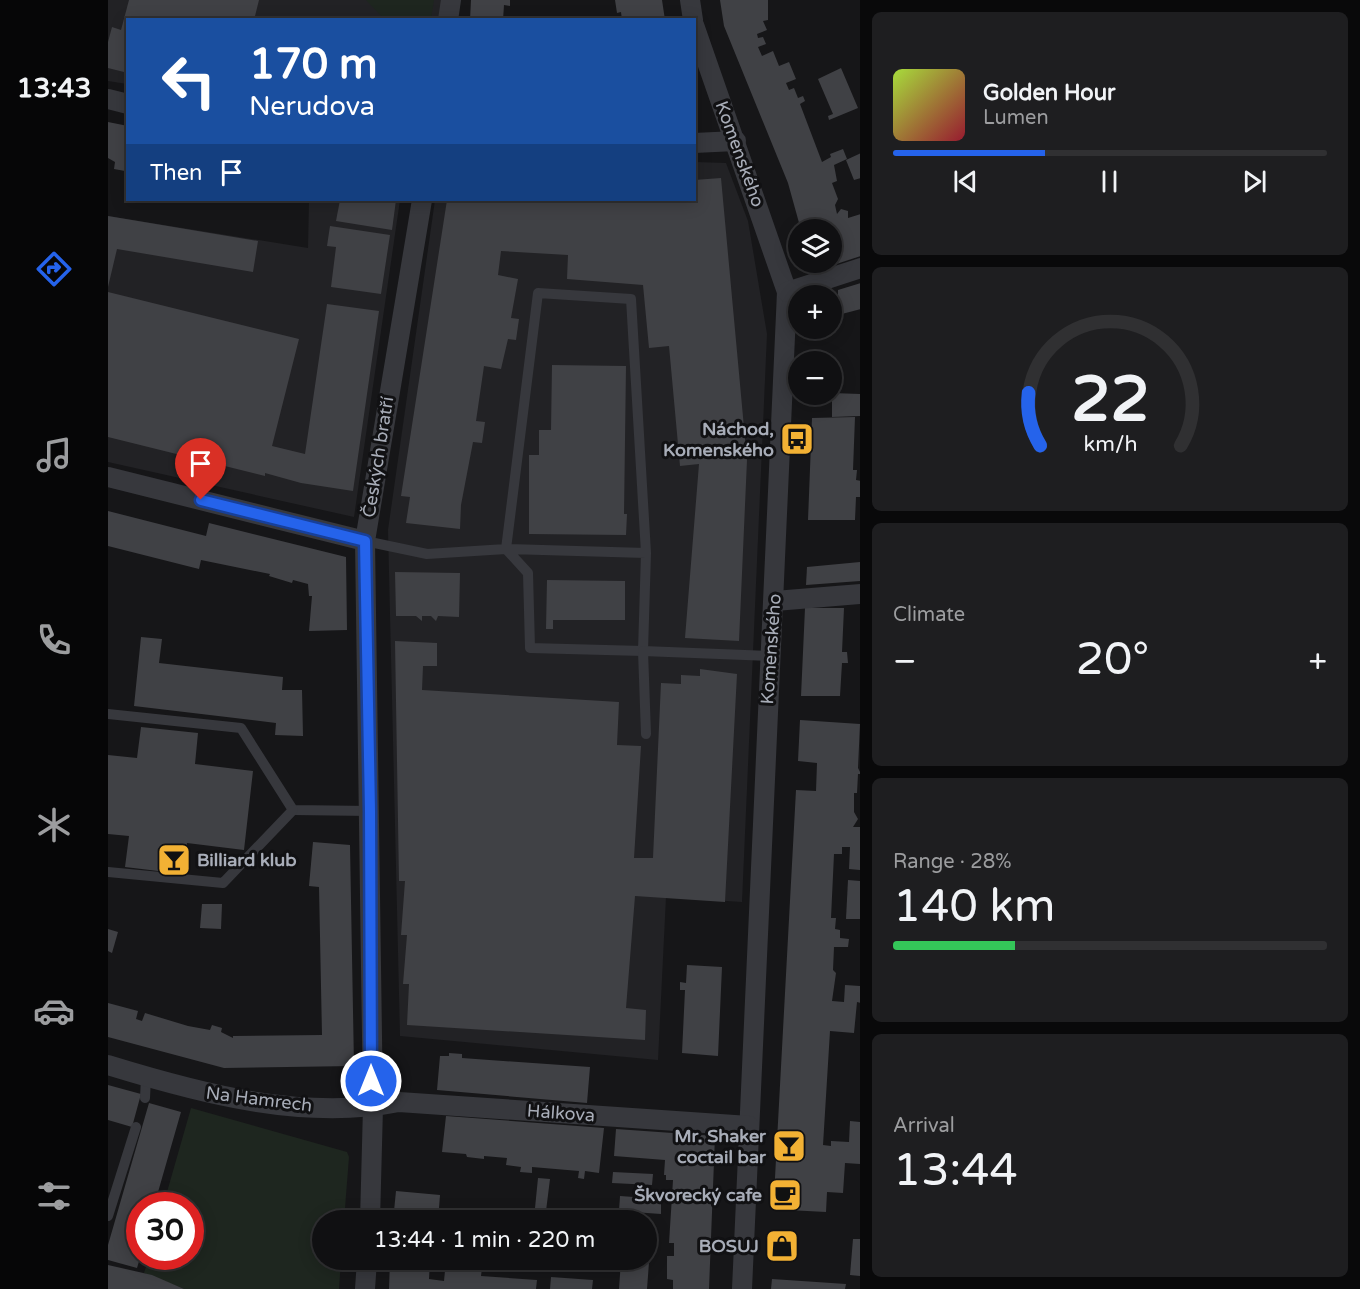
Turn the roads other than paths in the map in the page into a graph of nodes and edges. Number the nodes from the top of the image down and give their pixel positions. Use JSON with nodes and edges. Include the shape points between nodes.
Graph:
{"nodes":[{"id":1,"x":451,"y":0,"type":"edge"},
{"id":2,"x":690,"y":0,"type":"edge"},
{"id":3,"x":448,"y":18,"type":"edge"},
{"id":4,"x":693,"y":18,"type":"edge"},
{"id":5,"x":696,"y":31,"type":"edge"},
{"id":6,"x":108,"y":99,"type":"edge"},
{"id":7,"x":126,"y":104,"type":"edge"},
{"id":8,"x":736,"y":141,"type":"junction"},
{"id":9,"x":696,"y":143,"type":"edge"},
{"id":10,"x":422,"y":201,"type":"edge"},
{"id":11,"x":860,"y":268,"type":"edge"},
{"id":12,"x":787,"y":292,"type":"junction"},
{"id":13,"x":108,"y":477,"type":"edge"},
{"id":14,"x":365,"y":541,"type":"junction"},
{"id":15,"x":506,"y":549,"type":"junction"},
{"id":16,"x":646,"y":554,"type":"junction"},
{"id":17,"x":860,"y":594,"type":"edge"},
{"id":18,"x":775,"y":601,"type":"junction"},
{"id":19,"x":643,"y":651,"type":"junction"},
{"id":20,"x":769,"y":656,"type":"junction"},
{"id":21,"x":108,"y":714,"type":"edge"},
{"id":22,"x":646,"y":734,"type":"dead end"},
{"id":23,"x":293,"y":810,"type":"junction"},
{"id":24,"x":370,"y":811,"type":"junction"},
{"id":25,"x":108,"y":872,"type":"edge"},
{"id":26,"x":108,"y":1065,"type":"edge"},
{"id":27,"x":146,"y":1077,"type":"junction"},
{"id":28,"x":146,"y":1098,"type":"dead end"},
{"id":29,"x":373,"y":1107,"type":"junction"},
{"id":30,"x":749,"y":1126,"type":"junction"},
{"id":31,"x":136,"y":1127,"type":"dead end"},
{"id":32,"x":370,"y":1210,"type":"edge"},
{"id":33,"x":108,"y":1216,"type":"edge"},
{"id":34,"x":366,"y":1270,"type":"edge"},
{"id":35,"x":365,"y":1289,"type":"edge"},
{"id":36,"x":742,"y":1289,"type":"edge"}],
"edges":[{"from":1,"to":3,"type":"street"},
{"from":2,"to":4,"type":"street"},
{"from":5,"to":8,"type":"street","name":"Komenského"},
{"from":6,"to":7,"type":"street"},
{"from":8,"to":9,"type":"street"},
{"from":8,"to":12,"type":"street","name":"Komenského"},
{"from":10,"to":14,"type":"street","name":"Českých bratří"},
{"from":11,"to":12,"type":"street"},
{"from":12,"to":18,"type":"street","name":"Komenského"},
{"from":13,"to":14,"type":"street"},
{"from":14,"to":15,"type":"lane","via":[[427,554]]},
{"from":14,"to":24,"type":"street","name":"Českých bratří"},
{"from":15,"to":16,"type":"lane"},
{"from":15,"to":16,"type":"lane","via":[[538,293],[632,299]]},
{"from":15,"to":19,"type":"lane","via":[[528,573],[530,648]]},
{"from":16,"to":19,"type":"lane"},
{"from":17,"to":18,"type":"street"},
{"from":18,"to":20,"type":"street","name":"Komenského"},
{"from":19,"to":20,"type":"lane"},
{"from":19,"to":22,"type":"lane"},
{"from":20,"to":30,"type":"street","name":"Komenského"},
{"from":21,"to":23,"type":"lane","via":[[241,728]]},
{"from":23,"to":24,"type":"lane"},
{"from":23,"to":25,"type":"lane","via":[[223,883]]},
{"from":24,"to":29,"type":"street","name":"Českých bratří"},
{"from":26,"to":27,"type":"street","name":"Na Hamrech"},
{"from":27,"to":28,"type":"lane"},
{"from":27,"to":29,"type":"street","name":"Na Hamrech","via":[[213,1095],[316,1107]]},
{"from":29,"to":30,"type":"street","name":"Hálkova","via":[[399,1102]]},
{"from":29,"to":32,"type":"street","name":"Českých bratří"},
{"from":30,"to":36,"type":"street","name":"Komenského"},
{"from":31,"to":33,"type":"lane"},
{"from":34,"to":35,"type":"street"}]}
